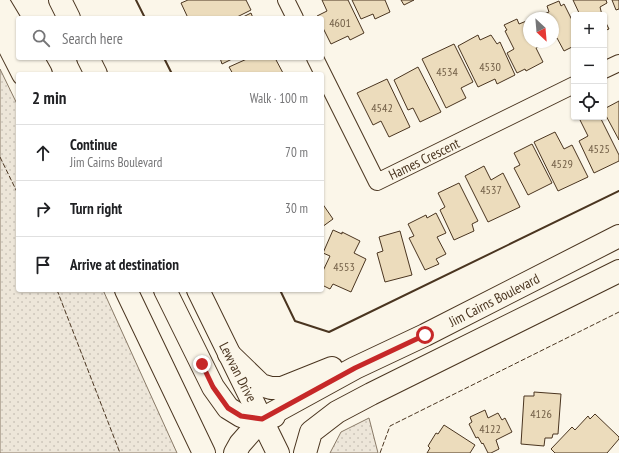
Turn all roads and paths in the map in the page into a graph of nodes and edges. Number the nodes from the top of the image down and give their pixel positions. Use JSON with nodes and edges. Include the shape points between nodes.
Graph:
{"nodes":[{"id":1,"x":60,"y":0,"type":"edge"},
{"id":2,"x":286,"y":0,"type":"edge"},
{"id":3,"x":0,"y":6,"type":"edge"},
{"id":4,"x":68,"y":16,"type":"edge"},
{"id":5,"x":294,"y":16,"type":"edge"},
{"id":6,"x":0,"y":29,"type":"edge"},
{"id":7,"x":16,"y":32,"type":"edge"},
{"id":8,"x":33,"y":60,"type":"edge"},
{"id":9,"x":89,"y":60,"type":"edge"},
{"id":10,"x":316,"y":60,"type":"edge"},
{"id":11,"x":619,"y":63,"type":"edge"},
{"id":12,"x":607,"y":69,"type":"edge"},
{"id":13,"x":22,"y":72,"type":"edge"},
{"id":14,"x":40,"y":72,"type":"edge"},
{"id":15,"x":95,"y":72,"type":"edge"},
{"id":16,"x":322,"y":72,"type":"edge"},
{"id":17,"x":324,"y":76,"type":"edge"},
{"id":18,"x":571,"y":86,"type":"edge"},
{"id":19,"x":619,"y":236,"type":"edge"},
{"id":20,"x":619,"y":270,"type":"edge"},
{"id":21,"x":127,"y":292,"type":"edge"},
{"id":22,"x":166,"y":292,"type":"edge"},
{"id":23,"x":199,"y":292,"type":"edge"},
{"id":24,"x":425,"y":335,"type":"junction"},
{"id":25,"x":229,"y":354,"type":"junction"},
{"id":26,"x":371,"y":394,"type":"junction"},
{"id":27,"x":262,"y":419,"type":"junction"},
{"id":28,"x":204,"y":453,"type":"edge"},
{"id":29,"x":235,"y":453,"type":"edge"},
{"id":30,"x":278,"y":453,"type":"edge"},
{"id":31,"x":305,"y":453,"type":"edge"}],
"edges":[{"from":1,"to":4,"type":"street"},
{"from":2,"to":5,"type":"street"},
{"from":3,"to":7,"type":"street"},
{"from":6,"to":13,"type":"street"},
{"from":8,"to":14,"type":"street"},
{"from":9,"to":15,"type":"street"},
{"from":10,"to":16,"type":"street","name":"Hames Crescent"},
{"from":11,"to":12,"type":"street"},
{"from":17,"to":18,"type":"street","name":"Hames Crescent","via":[[377,182]]},
{"from":19,"to":24,"type":"street","name":"Jim Cairns Boulevard"},
{"from":20,"to":26,"type":"street","name":"Jim Cairns Boulevard"},
{"from":21,"to":28,"type":"street"},
{"from":22,"to":27,"type":"street","via":[[213,387],[228,408],[241,416]]},
{"from":23,"to":25,"type":"street","name":"Lewvan Drive"},
{"from":24,"to":25,"type":"street","via":[[354,359],[282,388],[261,385]]},
{"from":24,"to":27,"type":"street","name":"Jim Cairns Boulevard","via":[[355,368]]},
{"from":25,"to":27,"type":"street","name":"Lewvan Drive"},
{"from":26,"to":27,"type":"street"},
{"from":26,"to":31,"type":"street","via":[[337,412],[311,432]]},
{"from":27,"to":29,"type":"street","name":"Jim Cairns Boulevard"},
{"from":27,"to":30,"type":"street","name":"Lewvan Drive"}]}
